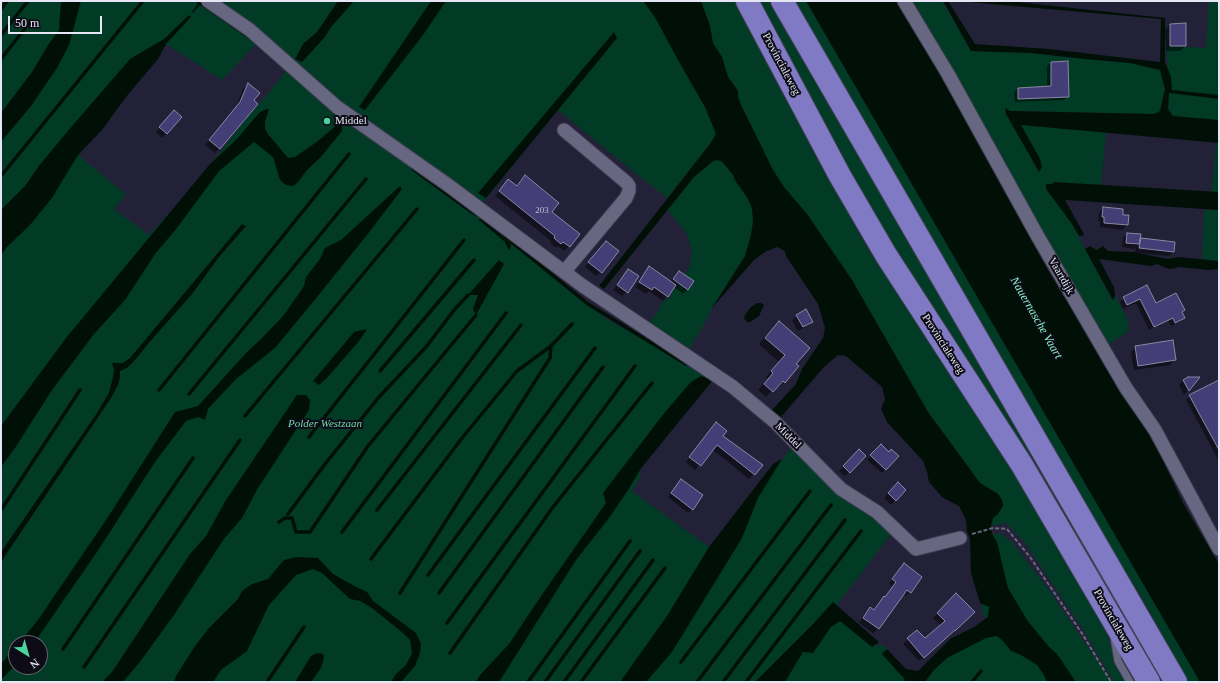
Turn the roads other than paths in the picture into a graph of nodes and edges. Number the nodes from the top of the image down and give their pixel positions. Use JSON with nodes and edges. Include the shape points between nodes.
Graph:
{"nodes":[{"id":1,"x":208,"y":1,"type":"edge"},
{"id":2,"x":747,"y":1,"type":"edge"},
{"id":3,"x":782,"y":1,"type":"edge"},
{"id":4,"x":904,"y":1,"type":"edge"},
{"id":5,"x":564,"y":130,"type":"dead end"},
{"id":6,"x":564,"y":272,"type":"junction"},
{"id":7,"x":960,"y":538,"type":"road end"},
{"id":8,"x":1219,"y":549,"type":"edge"},
{"id":9,"x":1109,"y":613,"type":"junction"},
{"id":10,"x":1130,"y":682,"type":"edge"},
{"id":11,"x":1149,"y":682,"type":"edge"},
{"id":12,"x":1176,"y":682,"type":"edge"}],
"edges":[{"from":1,"to":6,"type":"street","name":"Middel","via":[[250,30],[337,107],[448,185]]},
{"from":2,"to":9,"type":"highway","name":"Provincialeweg","via":[[840,176],[886,255],[1022,466]]},
{"from":3,"to":12,"type":"highway"},
{"from":4,"to":8,"type":"street","name":"Vaartdijk","via":[[1126,388],[1155,430]]},
{"from":5,"to":6,"type":"street","via":[[629,186],[626,198]]},
{"from":6,"to":7,"type":"street","name":"Middel","via":[[734,387],[775,422],[841,489],[877,512],[916,549]]},
{"from":9,"to":10,"type":"lane","via":[[1118,661]]},
{"from":9,"to":11,"type":"highway","name":"Provincialeweg"}]}
